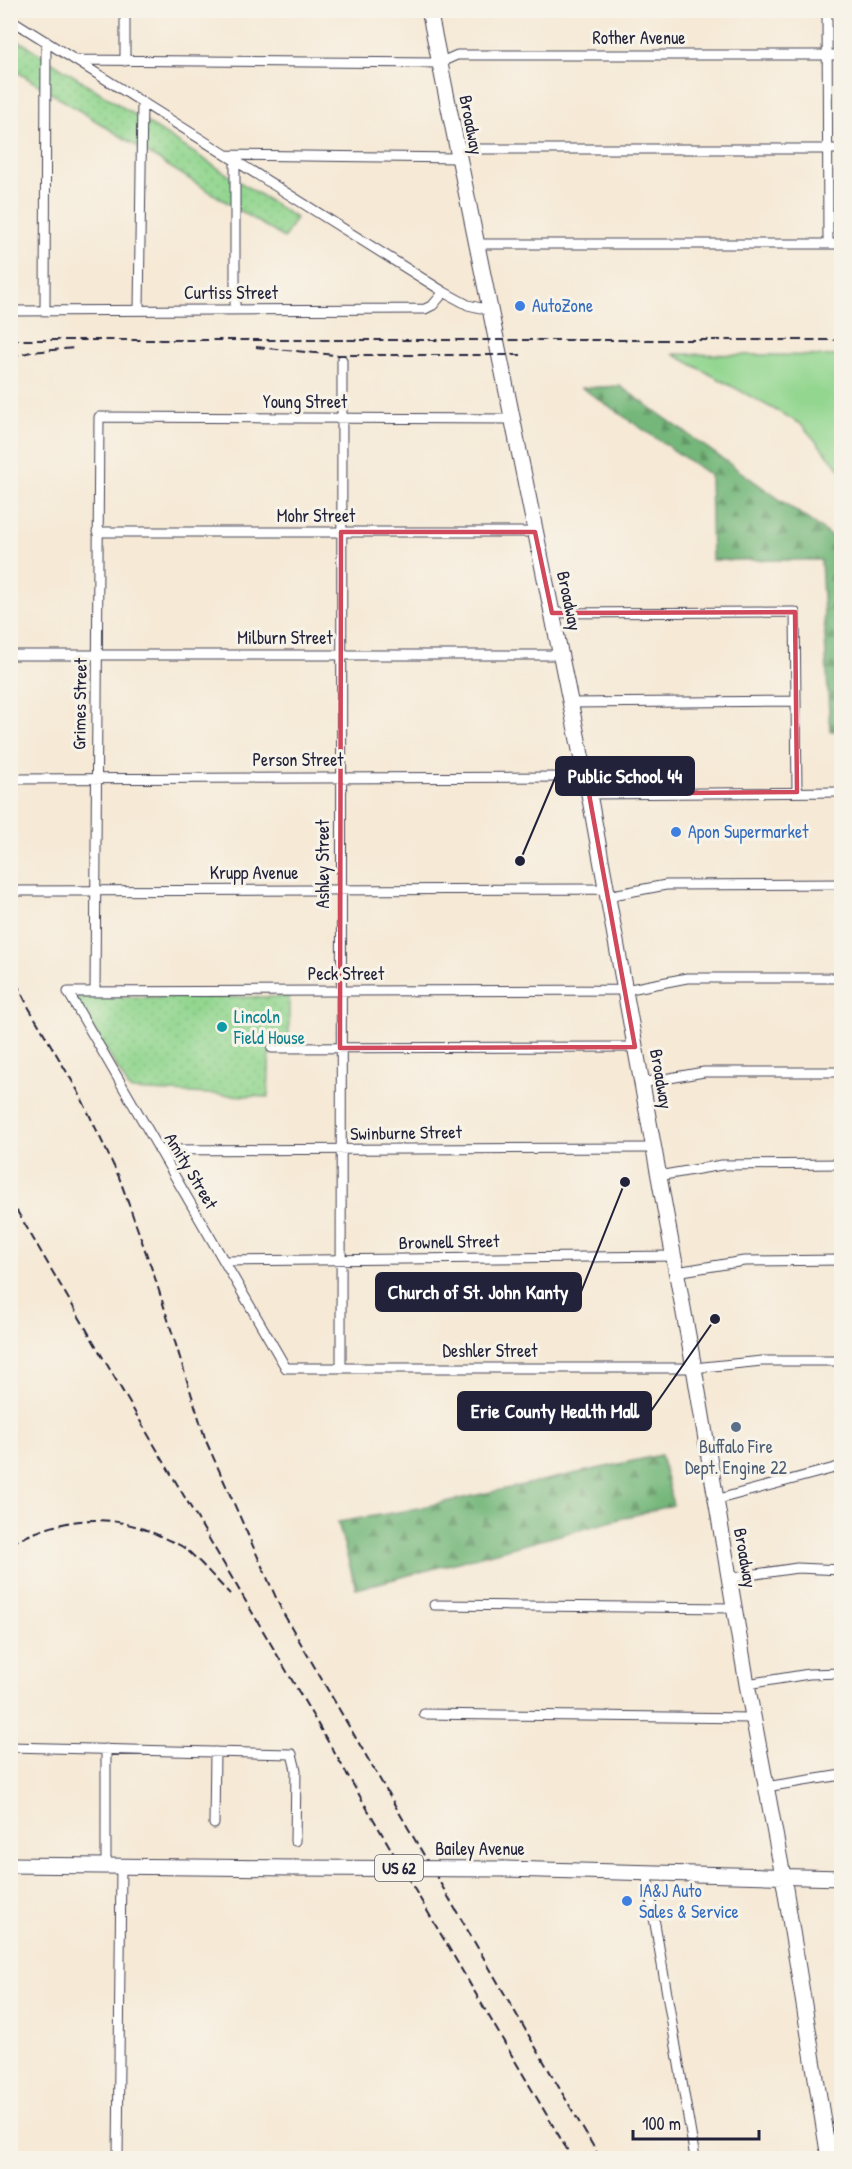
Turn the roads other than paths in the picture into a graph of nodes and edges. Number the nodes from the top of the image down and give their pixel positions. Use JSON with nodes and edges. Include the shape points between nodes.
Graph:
{"nodes":[{"id":1,"x":125,"y":10,"type":"edge"},
{"id":2,"x":429,"y":10,"type":"edge"},
{"id":3,"x":827,"y":10,"type":"edge"},
{"id":4,"x":10,"y":19,"type":"edge"},
{"id":5,"x":46,"y":41,"type":"junction"},
{"id":6,"x":827,"y":55,"type":"junction"},
{"id":7,"x":842,"y":55,"type":"edge"},
{"id":8,"x":76,"y":60,"type":"junction"},
{"id":9,"x":125,"y":61,"type":"junction"},
{"id":10,"x":439,"y":63,"type":"junction"},
{"id":11,"x":142,"y":102,"type":"junction"},
{"id":12,"x":828,"y":149,"type":"junction"},
{"id":13,"x":842,"y":149,"type":"edge"},
{"id":14,"x":457,"y":154,"type":"junction"},
{"id":15,"x":225,"y":155,"type":"junction"},
{"id":16,"x":235,"y":161,"type":"junction"},
{"id":17,"x":475,"y":243,"type":"junction"},
{"id":18,"x":828,"y":244,"type":"junction"},
{"id":19,"x":842,"y":244,"type":"edge"},
{"id":20,"x":444,"y":292,"type":"junction"},
{"id":21,"x":139,"y":310,"type":"junction"},
{"id":22,"x":235,"y":310,"type":"junction"},
{"id":23,"x":489,"y":310,"type":"junction"},
{"id":24,"x":10,"y":311,"type":"edge"},
{"id":25,"x":45,"y":311,"type":"junction"},
{"id":26,"x":342,"y":360,"type":"dead end"},
{"id":27,"x":99,"y":417,"type":"joint"},
{"id":28,"x":341,"y":418,"type":"junction"},
{"id":29,"x":511,"y":419,"type":"junction"},
{"id":30,"x":98,"y":532,"type":"junction"},
{"id":31,"x":341,"y":532,"type":"junction"},
{"id":32,"x":535,"y":532,"type":"junction"},
{"id":33,"x":552,"y":614,"type":"junction"},
{"id":34,"x":10,"y":655,"type":"edge"},
{"id":35,"x":97,"y":655,"type":"junction"},
{"id":36,"x":340,"y":655,"type":"junction"},
{"id":37,"x":560,"y":655,"type":"junction"},
{"id":38,"x":796,"y":701,"type":"junction"},
{"id":39,"x":570,"y":703,"type":"junction"},
{"id":40,"x":340,"y":777,"type":"junction"},
{"id":41,"x":586,"y":777,"type":"junction"},
{"id":42,"x":96,"y":778,"type":"junction"},
{"id":43,"x":10,"y":779,"type":"edge"},
{"id":44,"x":797,"y":792,"type":"junction"},
{"id":45,"x":842,"y":792,"type":"edge"},
{"id":46,"x":589,"y":794,"type":"junction"},
{"id":47,"x":842,"y":884,"type":"edge"},
{"id":48,"x":95,"y":890,"type":"junction"},
{"id":49,"x":340,"y":890,"type":"junction"},
{"id":50,"x":10,"y":891,"type":"edge"},
{"id":51,"x":607,"y":893,"type":"junction"},
{"id":52,"x":842,"y":978,"type":"edge"},
{"id":53,"x":625,"y":990,"type":"junction"},
{"id":54,"x":340,"y":991,"type":"junction"},
{"id":55,"x":68,"y":992,"type":"joint"},
{"id":56,"x":95,"y":992,"type":"junction"},
{"id":57,"x":635,"y":1047,"type":"junction"},
{"id":58,"x":272,"y":1048,"type":"dead end"},
{"id":59,"x":340,"y":1048,"type":"junction"},
{"id":60,"x":842,"y":1072,"type":"edge"},
{"id":61,"x":641,"y":1083,"type":"junction"},
{"id":62,"x":653,"y":1148,"type":"junction"},
{"id":63,"x":159,"y":1150,"type":"junction"},
{"id":64,"x":339,"y":1150,"type":"junction"},
{"id":65,"x":842,"y":1164,"type":"edge"},
{"id":66,"x":658,"y":1176,"type":"junction"},
{"id":67,"x":674,"y":1256,"type":"junction"},
{"id":68,"x":340,"y":1259,"type":"junction"},
{"id":69,"x":842,"y":1260,"type":"edge"},
{"id":70,"x":225,"y":1261,"type":"junction"},
{"id":71,"x":676,"y":1272,"type":"junction"},
{"id":72,"x":842,"y":1361,"type":"edge"},
{"id":73,"x":286,"y":1368,"type":"joint"},
{"id":74,"x":341,"y":1368,"type":"junction"},
{"id":75,"x":694,"y":1368,"type":"junction"},
{"id":76,"x":842,"y":1466,"type":"edge"},
{"id":77,"x":715,"y":1500,"type":"junction"},
{"id":78,"x":842,"y":1570,"type":"edge"},
{"id":79,"x":729,"y":1578,"type":"junction"},
{"id":80,"x":434,"y":1605,"type":"dead end"},
{"id":81,"x":734,"y":1608,"type":"junction"},
{"id":82,"x":842,"y":1673,"type":"edge"},
{"id":83,"x":747,"y":1684,"type":"junction"},
{"id":84,"x":424,"y":1714,"type":"dead end"},
{"id":85,"x":753,"y":1718,"type":"junction"},
{"id":86,"x":10,"y":1748,"type":"edge"},
{"id":87,"x":106,"y":1749,"type":"junction"},
{"id":88,"x":215,"y":1752,"type":"junction"},
{"id":89,"x":842,"y":1775,"type":"edge"},
{"id":90,"x":765,"y":1787,"type":"junction"},
{"id":91,"x":214,"y":1824,"type":"dead end"},
{"id":92,"x":295,"y":1841,"type":"dead end"},
{"id":93,"x":10,"y":1865,"type":"edge"},
{"id":94,"x":113,"y":1866,"type":"junction"},
{"id":95,"x":646,"y":1871,"type":"junction"},
{"id":96,"x":783,"y":1876,"type":"junction"},
{"id":97,"x":842,"y":1878,"type":"edge"},
{"id":98,"x":118,"y":2158,"type":"edge"},
{"id":99,"x":695,"y":2158,"type":"edge"},
{"id":100,"x":829,"y":2158,"type":"edge"}],
"edges":[{"from":1,"to":9,"type":"street"},
{"from":2,"to":10,"type":"main road","name":"Broadway"},
{"from":3,"to":6,"type":"street"},
{"from":4,"to":5,"type":"street"},
{"from":5,"to":8,"type":"street"},
{"from":5,"to":25,"type":"street"},
{"from":6,"to":7,"type":"street","name":"Rother Avenue"},
{"from":6,"to":10,"type":"street","name":"Rother Avenue","via":[[457,54]]},
{"from":6,"to":12,"type":"street"},
{"from":8,"to":9,"type":"street","name":"Rother Avenue"},
{"from":8,"to":11,"type":"street"},
{"from":9,"to":10,"type":"street","name":"Rother Avenue"},
{"from":10,"to":14,"type":"main road","name":"Broadway"},
{"from":11,"to":15,"type":"street"},
{"from":11,"to":21,"type":"street"},
{"from":12,"to":13,"type":"street"},
{"from":12,"to":14,"type":"street"},
{"from":12,"to":18,"type":"street"},
{"from":14,"to":15,"type":"street"},
{"from":14,"to":17,"type":"main road","name":"Broadway"},
{"from":15,"to":16,"type":"street"},
{"from":16,"to":20,"type":"street"},
{"from":16,"to":22,"type":"street"},
{"from":17,"to":18,"type":"street"},
{"from":17,"to":23,"type":"main road","name":"Broadway"},
{"from":18,"to":19,"type":"street"},
{"from":20,"to":22,"type":"street","name":"Curtiss Street","via":[[425,309]]},
{"from":20,"to":23,"type":"street","via":[[468,305]]},
{"from":21,"to":22,"type":"street","name":"Curtiss Street"},
{"from":21,"to":25,"type":"street","name":"Curtiss Street"},
{"from":23,"to":29,"type":"main road","name":"Broadway"},
{"from":24,"to":25,"type":"street","name":"Curtiss Street"},
{"from":26,"to":28,"type":"street","name":"Ashley Street"},
{"from":27,"to":28,"type":"street","name":"Young Street"},
{"from":27,"to":30,"type":"street","name":"Grimes Street"},
{"from":28,"to":29,"type":"street","name":"Young Street"},
{"from":28,"to":31,"type":"street","name":"Ashley Street"},
{"from":29,"to":32,"type":"main road","name":"Broadway"},
{"from":30,"to":31,"type":"street","name":"Mohr Street"},
{"from":30,"to":35,"type":"street","name":"Grimes Street"},
{"from":31,"to":32,"type":"street","name":"Mohr Street"},
{"from":31,"to":36,"type":"street","name":"Ashley Street"},
{"from":32,"to":33,"type":"main road","name":"Broadway"},
{"from":33,"to":37,"type":"main road","name":"Broadway"},
{"from":33,"to":38,"type":"street","via":[[795,612]]},
{"from":34,"to":35,"type":"street","name":"Milburn Street"},
{"from":35,"to":36,"type":"street","name":"Milburn Street"},
{"from":35,"to":42,"type":"street","name":"Grimes Street"},
{"from":36,"to":37,"type":"street","name":"Milburn Street"},
{"from":36,"to":40,"type":"street","name":"Ashley Street"},
{"from":37,"to":39,"type":"main road","name":"Broadway"},
{"from":38,"to":39,"type":"street"},
{"from":38,"to":44,"type":"street"},
{"from":39,"to":41,"type":"main road","name":"Broadway"},
{"from":40,"to":41,"type":"street","name":"Person Street"},
{"from":40,"to":42,"type":"street","name":"Person Street"},
{"from":40,"to":49,"type":"street","name":"Ashley Street"},
{"from":41,"to":46,"type":"main road","name":"Broadway"},
{"from":42,"to":43,"type":"street","name":"Person Street"},
{"from":42,"to":48,"type":"street","name":"Grimes Street"},
{"from":44,"to":45,"type":"street"},
{"from":44,"to":46,"type":"street"},
{"from":46,"to":51,"type":"main road","name":"Broadway"},
{"from":47,"to":51,"type":"street","name":"Krupp Avenue","via":[[666,885]]},
{"from":48,"to":49,"type":"street","name":"Krupp Avenue"},
{"from":48,"to":50,"type":"street","name":"Krupp Avenue"},
{"from":48,"to":56,"type":"street","name":"Grimes Street"},
{"from":49,"to":51,"type":"street","name":"Krupp Avenue"},
{"from":49,"to":54,"type":"street","name":"Ashley Street"},
{"from":51,"to":53,"type":"main road","name":"Broadway"},
{"from":52,"to":53,"type":"street","name":"Peck Street","via":[[687,978]]},
{"from":53,"to":54,"type":"street","name":"Peck Street"},
{"from":53,"to":57,"type":"main road","name":"Broadway"},
{"from":54,"to":56,"type":"street","name":"Peck Street"},
{"from":54,"to":59,"type":"street","name":"Ashley Street"},
{"from":55,"to":56,"type":"street","name":"Peck Street"},
{"from":55,"to":63,"type":"street","name":"Amity Street"},
{"from":57,"to":59,"type":"street"},
{"from":57,"to":61,"type":"main road","name":"Broadway"},
{"from":58,"to":59,"type":"street"},
{"from":59,"to":64,"type":"street","name":"Ashley Street"},
{"from":60,"to":61,"type":"street","via":[[704,1072]]},
{"from":61,"to":62,"type":"main road","name":"Broadway"},
{"from":62,"to":64,"type":"street","name":"Swinburne Street"},
{"from":62,"to":66,"type":"main road","name":"Broadway"},
{"from":63,"to":64,"type":"street","name":"Swinburne Street"},
{"from":63,"to":70,"type":"street","name":"Amity Street"},
{"from":64,"to":68,"type":"street","name":"Ashley Street"},
{"from":65,"to":66,"type":"street","via":[[722,1165]]},
{"from":66,"to":67,"type":"main road","name":"Broadway"},
{"from":67,"to":68,"type":"street","name":"Brownell Street"},
{"from":67,"to":71,"type":"main road","name":"Broadway"},
{"from":68,"to":70,"type":"street","name":"Brownell Street"},
{"from":68,"to":74,"type":"street","name":"Ashley Street"},
{"from":69,"to":71,"type":"street","via":[[744,1261]]},
{"from":70,"to":73,"type":"street","name":"Amity Street"},
{"from":71,"to":75,"type":"main road","name":"Broadway"},
{"from":72,"to":75,"type":"street","name":"Deshler Street","via":[[762,1361]]},
{"from":73,"to":74,"type":"street","name":"Deshler Street"},
{"from":74,"to":75,"type":"street","name":"Deshler Street"},
{"from":75,"to":77,"type":"main road","name":"Broadway"},
{"from":76,"to":77,"type":"street"},
{"from":77,"to":79,"type":"main road","name":"Broadway"},
{"from":78,"to":79,"type":"street","via":[[797,1568]]},
{"from":79,"to":81,"type":"main road","name":"Broadway"},
{"from":80,"to":81,"type":"street"},
{"from":81,"to":83,"type":"main road","name":"Broadway"},
{"from":82,"to":83,"type":"street"},
{"from":83,"to":85,"type":"main road","name":"Broadway"},
{"from":84,"to":85,"type":"street"},
{"from":85,"to":90,"type":"main road","name":"Broadway"},
{"from":86,"to":87,"type":"street"},
{"from":87,"to":88,"type":"street"},
{"from":87,"to":94,"type":"street"},
{"from":88,"to":91,"type":"street"},
{"from":88,"to":92,"type":"street","via":[[292,1754],[296,1770]]},
{"from":89,"to":90,"type":"street"},
{"from":90,"to":96,"type":"main road","name":"Broadway"},
{"from":93,"to":94,"type":"main road","name":"Bailey Avenue","number":"US 62"},
{"from":94,"to":95,"type":"main road","name":"Bailey Avenue","number":"US 62","bridge":true},
{"from":94,"to":98,"type":"street"},
{"from":95,"to":96,"type":"main road","name":"Bailey Avenue","number":"US 62"},
{"from":95,"to":99,"type":"street"},
{"from":96,"to":97,"type":"main road","name":"Bailey Avenue","number":"US 62"},
{"from":96,"to":100,"type":"main road","name":"Broadway"}]}
